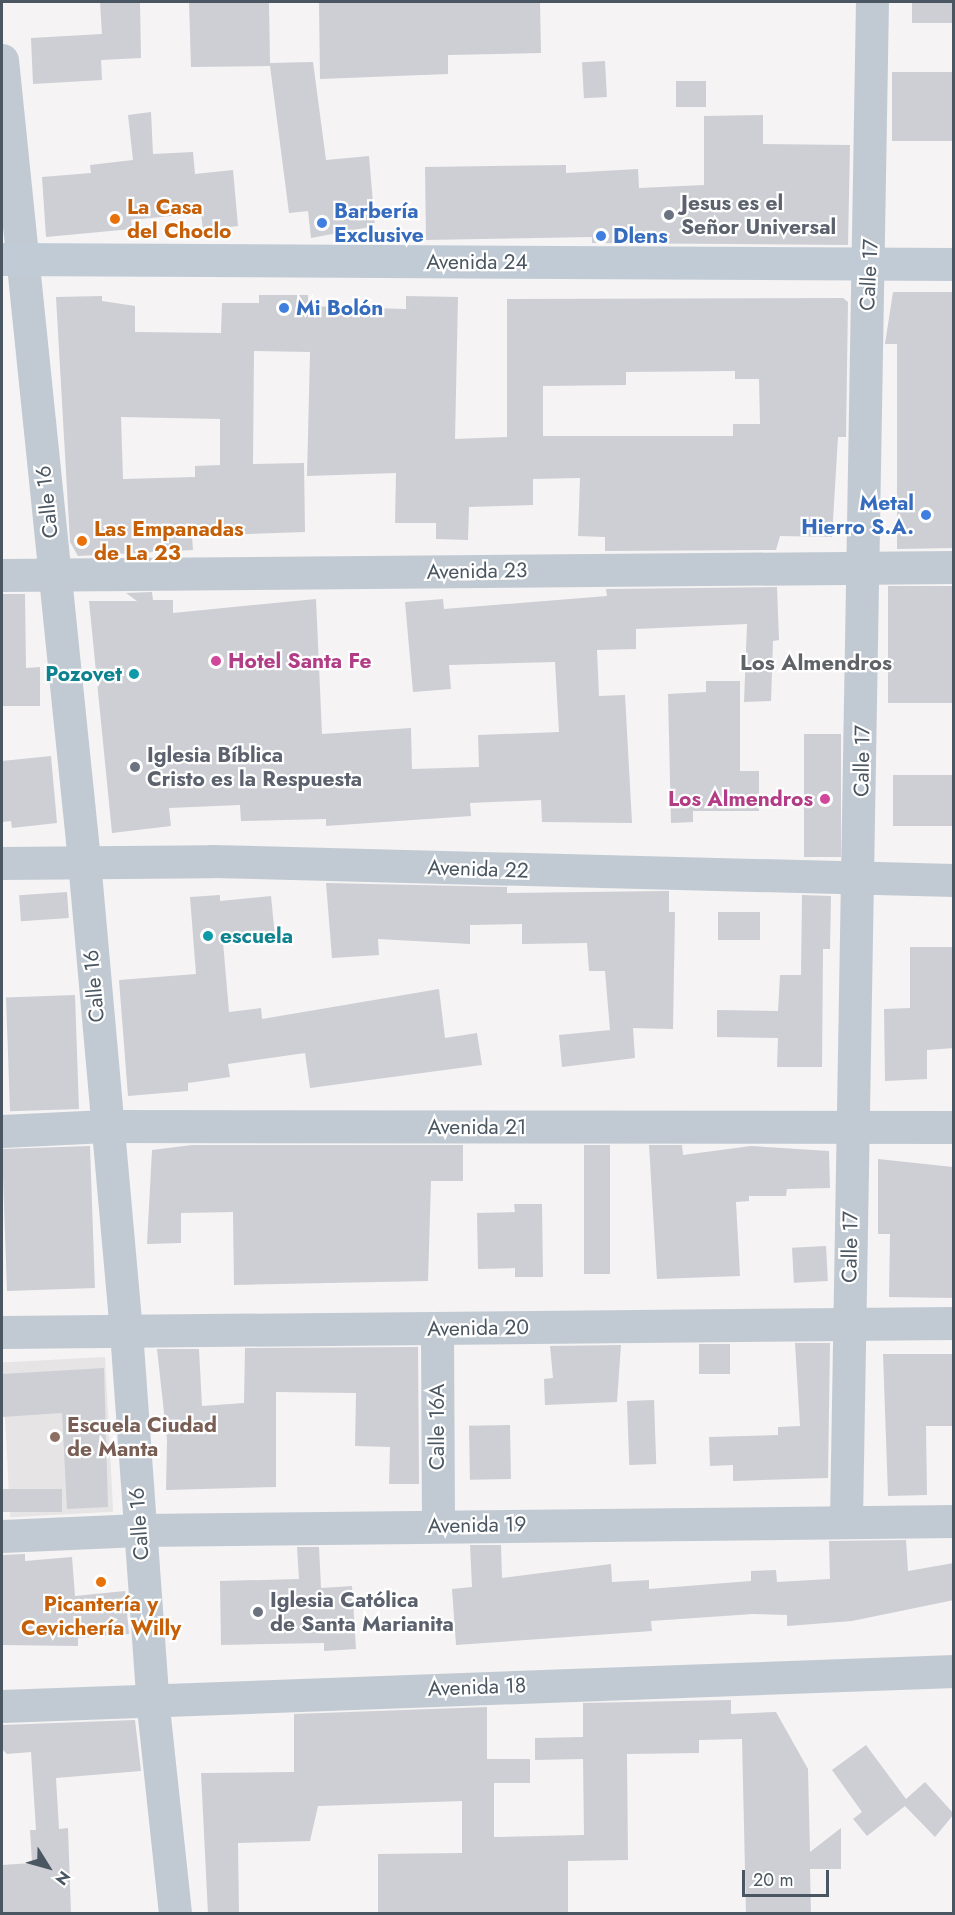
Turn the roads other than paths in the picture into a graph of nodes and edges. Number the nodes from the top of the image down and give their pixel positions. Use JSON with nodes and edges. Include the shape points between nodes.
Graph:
{"nodes":[{"id":1,"x":872,"y":2,"type":"edge"},
{"id":2,"x":2,"y":60,"type":"edge"},
{"id":3,"x":12,"y":259,"type":"edge"},
{"id":4,"x":867,"y":264,"type":"junction"},
{"id":5,"x":954,"y":264,"type":"edge"},
{"id":6,"x":864,"y":566,"type":"junction"},
{"id":7,"x":954,"y":567,"type":"edge"},
{"id":8,"x":2,"y":575,"type":"edge"},
{"id":9,"x":54,"y":575,"type":"junction"},
{"id":10,"x":84,"y":861,"type":"junction"},
{"id":11,"x":2,"y":862,"type":"edge"},
{"id":12,"x":860,"y":879,"type":"junction"},
{"id":13,"x":954,"y":880,"type":"edge"},
{"id":14,"x":106,"y":1126,"type":"junction"},
{"id":15,"x":852,"y":1127,"type":"junction"},
{"id":16,"x":954,"y":1127,"type":"edge"},
{"id":17,"x":2,"y":1131,"type":"edge"},
{"id":18,"x":849,"y":1321,"type":"junction"},
{"id":19,"x":954,"y":1323,"type":"edge"},
{"id":20,"x":437,"y":1329,"type":"junction"},
{"id":21,"x":126,"y":1330,"type":"junction"},
{"id":22,"x":2,"y":1332,"type":"edge"},
{"id":23,"x":846,"y":1520,"type":"junction"},
{"id":24,"x":954,"y":1521,"type":"edge"},
{"id":25,"x":438,"y":1525,"type":"junction"},
{"id":26,"x":139,"y":1530,"type":"junction"},
{"id":27,"x":2,"y":1536,"type":"edge"},
{"id":28,"x":954,"y":1671,"type":"edge"},
{"id":29,"x":152,"y":1698,"type":"junction"},
{"id":30,"x":2,"y":1706,"type":"edge"},
{"id":31,"x":175,"y":1914,"type":"edge"}],
"edges":[{"from":1,"to":4,"type":"street","name":"Calle 17"},
{"from":2,"to":3,"type":"street","name":"Calle 16"},
{"from":3,"to":4,"type":"main road","name":"Avenida 24"},
{"from":3,"to":9,"type":"street","name":"Calle 16"},
{"from":4,"to":5,"type":"main road","name":"Avenida 24"},
{"from":4,"to":6,"type":"street","name":"Calle 17"},
{"from":6,"to":7,"type":"street","name":"Avenida 23"},
{"from":6,"to":9,"type":"street","name":"Avenida 23"},
{"from":6,"to":12,"type":"street","name":"Calle 17"},
{"from":8,"to":9,"type":"street","name":"Avenida 23"},
{"from":9,"to":10,"type":"street","name":"Calle 16"},
{"from":10,"to":11,"type":"street","name":"Avenida 22"},
{"from":10,"to":12,"type":"street","name":"Avenida 22"},
{"from":10,"to":14,"type":"street","name":"Calle 16"},
{"from":12,"to":13,"type":"street","name":"Avenida 22"},
{"from":12,"to":15,"type":"street","name":"Calle 17"},
{"from":14,"to":15,"type":"street","name":"Avenida 21"},
{"from":14,"to":17,"type":"street","name":"Avenida 21"},
{"from":14,"to":21,"type":"street","name":"Calle 16"},
{"from":15,"to":16,"type":"street","name":"Avenida 21"},
{"from":15,"to":18,"type":"street","name":"Calle 17"},
{"from":18,"to":19,"type":"street","name":"Avenida 20"},
{"from":18,"to":20,"type":"street","name":"Avenida 20"},
{"from":18,"to":23,"type":"street","name":"Calle 17"},
{"from":20,"to":21,"type":"street","name":"Avenida 20"},
{"from":20,"to":25,"type":"street","name":"Calle 16A"},
{"from":21,"to":22,"type":"street","name":"Avenida 20"},
{"from":21,"to":26,"type":"street","name":"Calle 16"},
{"from":23,"to":24,"type":"street","name":"Avenida 19"},
{"from":23,"to":25,"type":"street","name":"Avenida 19"},
{"from":25,"to":26,"type":"street","name":"Avenida 19"},
{"from":26,"to":27,"type":"street","name":"Avenida 19"},
{"from":26,"to":29,"type":"street","name":"Calle 16"},
{"from":28,"to":29,"type":"street","name":"Avenida 18"},
{"from":29,"to":30,"type":"street","name":"Avenida 18"},
{"from":29,"to":31,"type":"street","name":"Calle 16"}]}
